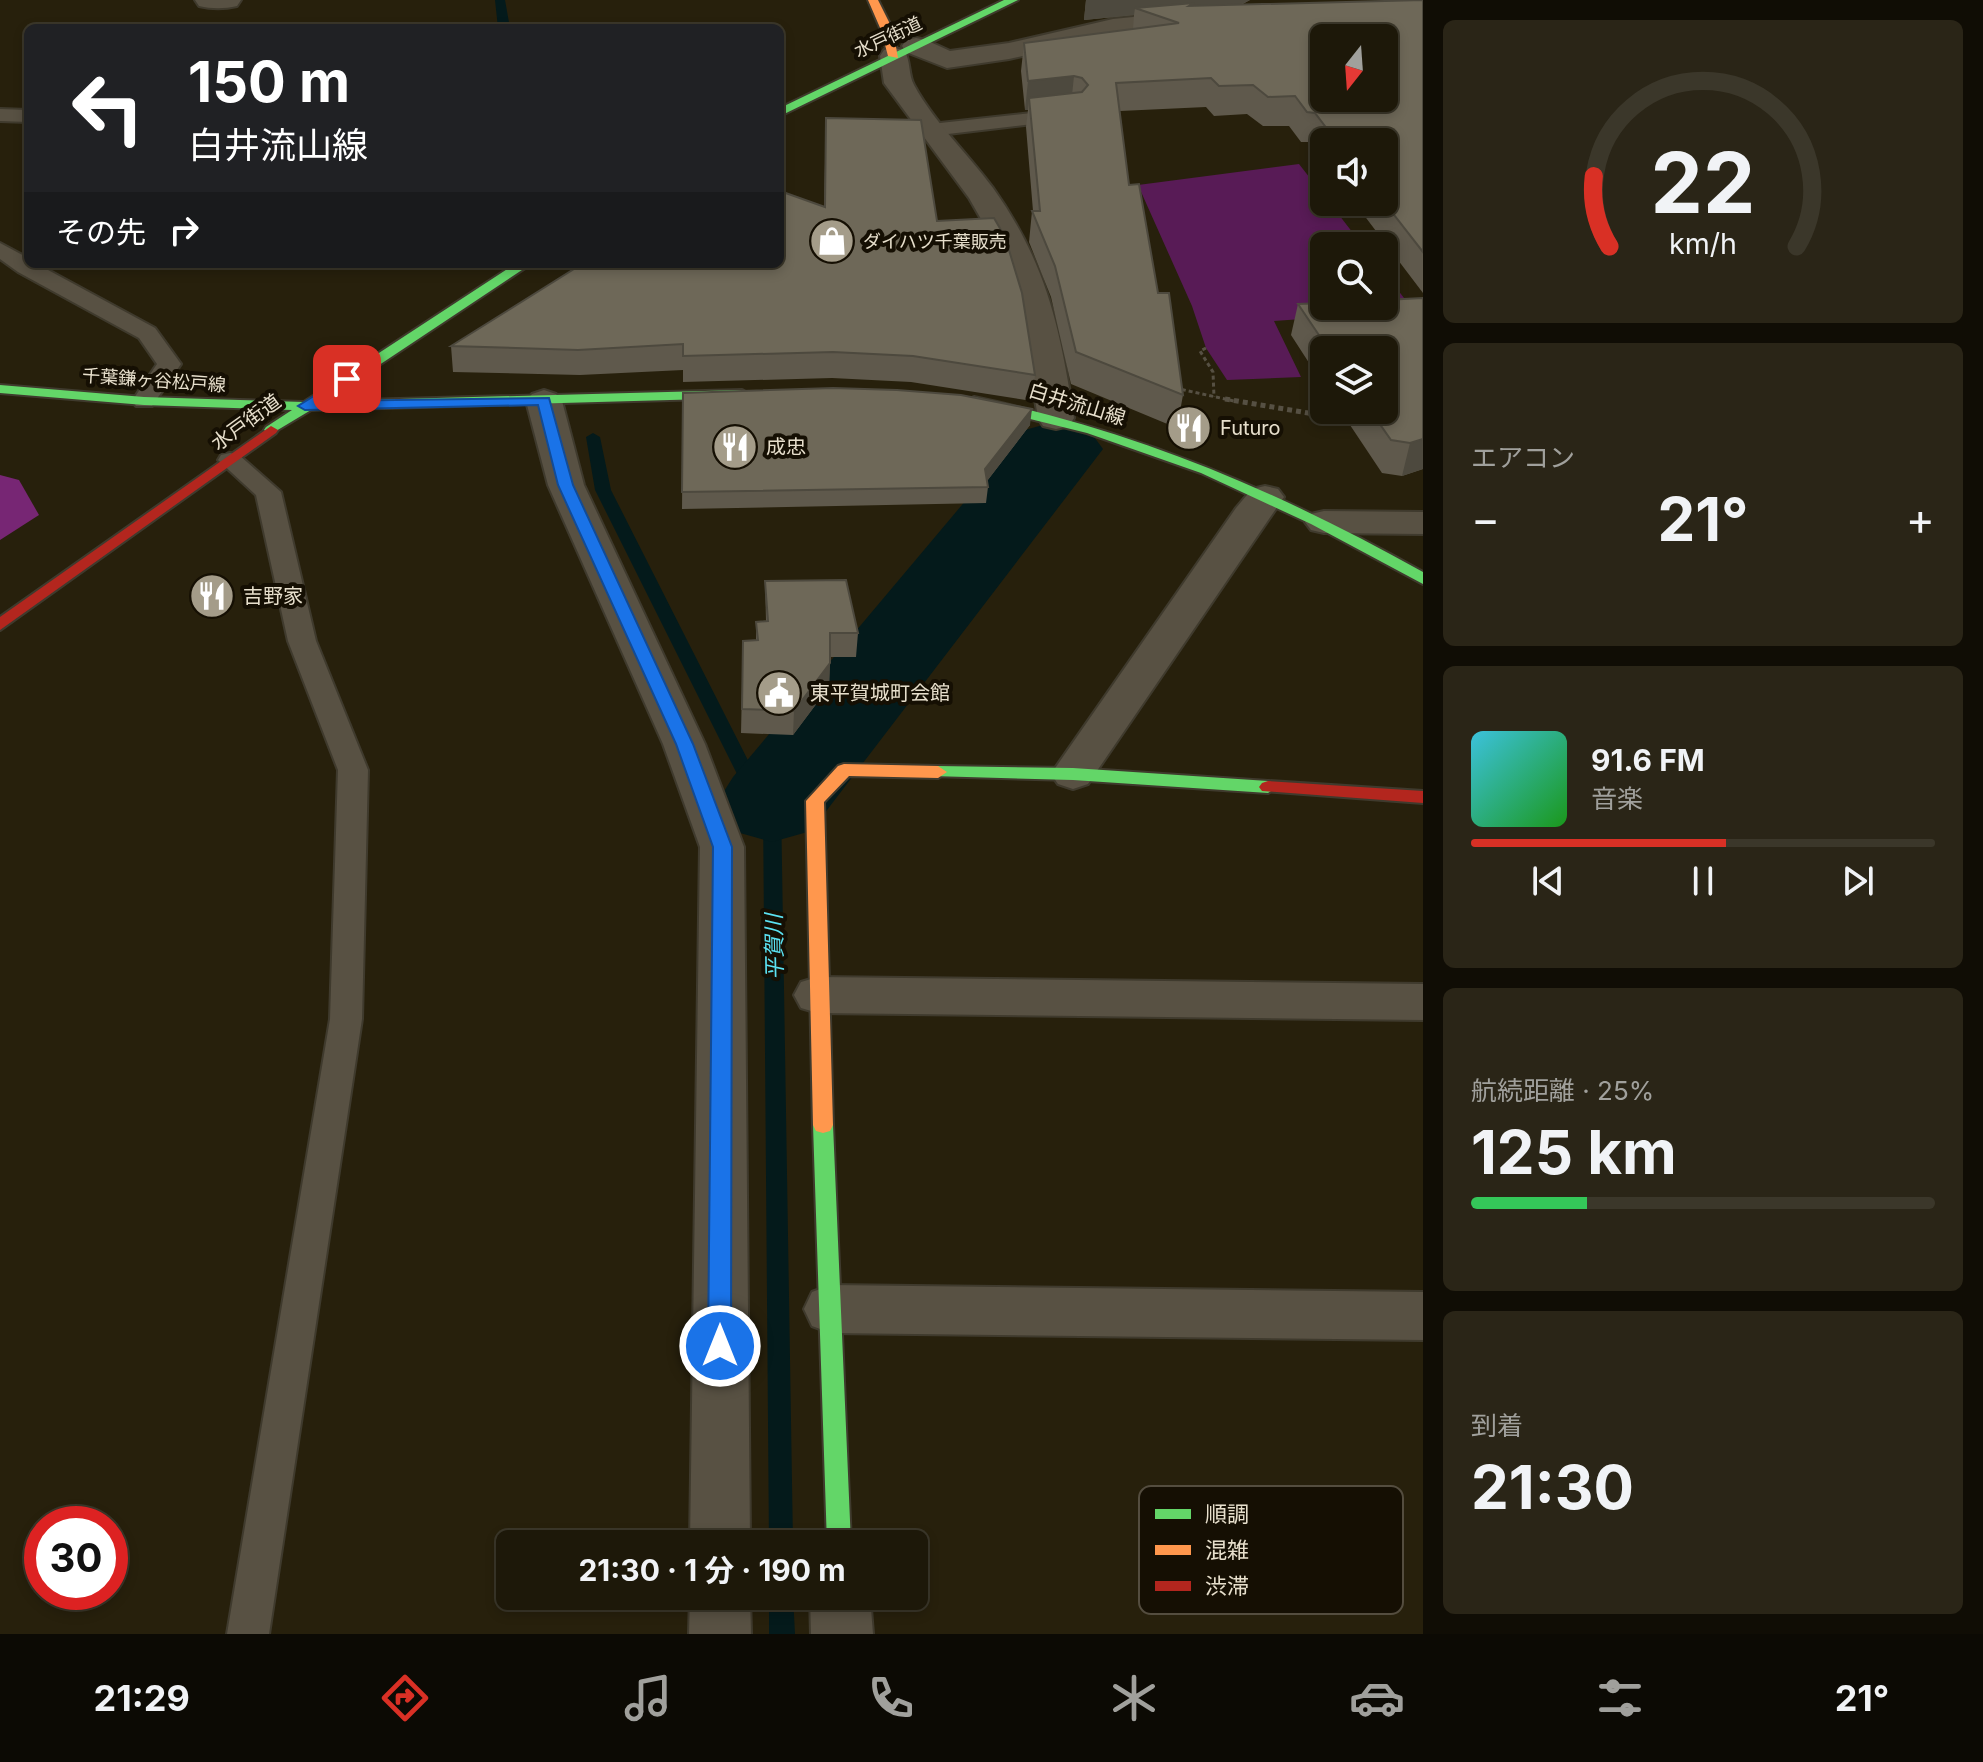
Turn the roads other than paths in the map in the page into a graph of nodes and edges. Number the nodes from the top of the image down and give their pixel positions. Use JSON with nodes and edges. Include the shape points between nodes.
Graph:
{"nodes":[{"id":1,"x":208,"y":0,"type":"edge"},
{"id":2,"x":228,"y":0,"type":"edge"},
{"id":3,"x":873,"y":0,"type":"edge"},
{"id":4,"x":1013,"y":0,"type":"edge"},
{"id":5,"x":1216,"y":17,"type":"edge"},
{"id":6,"x":905,"y":51,"type":"junction"},
{"id":7,"x":784,"y":110,"type":"edge"},
{"id":8,"x":1071,"y":114,"type":"edge"},
{"id":9,"x":0,"y":115,"type":"edge"},
{"id":10,"x":24,"y":116,"type":"edge"},
{"id":11,"x":931,"y":130,"type":"junction"},
{"id":12,"x":0,"y":249,"type":"edge"},
{"id":13,"x":24,"y":266,"type":"edge"},
{"id":14,"x":28,"y":268,"type":"edge"},
{"id":15,"x":518,"y":268,"type":"edge"},
{"id":16,"x":0,"y":389,"type":"edge"},
{"id":17,"x":754,"y":393,"type":"edge"},
{"id":18,"x":951,"y":397,"type":"edge"},
{"id":19,"x":144,"y":401,"type":"junction"},
{"id":20,"x":544,"y":401,"type":"junction"},
{"id":21,"x":305,"y":406,"type":"junction"},
{"id":22,"x":1056,"y":418,"type":"junction"},
{"id":23,"x":230,"y":460,"type":"junction"},
{"id":24,"x":1265,"y":497,"type":"junction"},
{"id":25,"x":1324,"y":522,"type":"junction"},
{"id":26,"x":1423,"y":523,"type":"edge"},
{"id":27,"x":1423,"y":579,"type":"edge"},
{"id":28,"x":0,"y":625,"type":"edge"},
{"id":29,"x":1073,"y":774,"type":"junction"},
{"id":30,"x":1423,"y":797,"type":"edge"},
{"id":31,"x":818,"y":995,"type":"junction"},
{"id":32,"x":1423,"y":1002,"type":"edge"},
{"id":33,"x":831,"y":1309,"type":"junction"},
{"id":34,"x":1423,"y":1316,"type":"edge"},
{"id":35,"x":720,"y":1530,"type":"edge"},
{"id":36,"x":839,"y":1530,"type":"edge"},
{"id":37,"x":720,"y":1610,"type":"edge"},
{"id":38,"x":841,"y":1610,"type":"edge"},
{"id":39,"x":248,"y":1634,"type":"edge"},
{"id":40,"x":720,"y":1634,"type":"edge"},
{"id":41,"x":842,"y":1634,"type":"edge"}],
"edges":[{"from":1,"to":2,"type":"street"},
{"from":3,"to":6,"type":"main road","via":[[887,30]]},
{"from":4,"to":6,"type":"main road","name":"水戸街道"},
{"from":5,"to":6,"type":"street","via":[[1113,27],[947,60]]},
{"from":6,"to":7,"type":"main road","name":"水戸街道"},
{"from":6,"to":11,"type":"street","via":[[898,83]]},
{"from":8,"to":11,"type":"lane"},
{"from":9,"to":10,"type":"lane"},
{"from":11,"to":22,"type":"street","via":[[1004,229],[1021,263],[1048,361]]},
{"from":12,"to":13,"type":"lane"},
{"from":14,"to":19,"type":"lane","via":[[147,333],[169,364]]},
{"from":15,"to":21,"type":"main road","name":"水戸街道"},
{"from":16,"to":19,"type":"main road","name":"千葉鎌ヶ谷松戸線"},
{"from":17,"to":20,"type":"main road"},
{"from":18,"to":22,"type":"main road","name":"白井流山線"},
{"from":19,"to":21,"type":"main road","name":"千葉鎌ヶ谷松戸線"},
{"from":20,"to":21,"type":"main road"},
{"from":20,"to":35,"type":"street","via":[[566,485],[684,744],[722,847]]},
{"from":21,"to":23,"type":"main road","name":"水戸街道"},
{"from":22,"to":24,"type":"main road","name":"白井流山線","via":[[1172,457]]},
{"from":23,"to":28,"type":"main road","name":"水戸街道"},
{"from":23,"to":39,"type":"lane","via":[[268,492],[302,641],[353,770],[346,1019]]},
{"from":24,"to":25,"type":"main road","name":"白井流山線"},
{"from":24,"to":29,"type":"street"},
{"from":25,"to":26,"type":"street"},
{"from":25,"to":27,"type":"main road","name":"白井流山線"},
{"from":29,"to":30,"type":"main road"},
{"from":29,"to":31,"type":"main road","via":[[844,770],[815,801]]},
{"from":31,"to":32,"type":"street"},
{"from":31,"to":33,"type":"main road"},
{"from":33,"to":34,"type":"street"},
{"from":33,"to":36,"type":"main road"},
{"from":37,"to":40,"type":"street"},
{"from":38,"to":41,"type":"street"}]}
